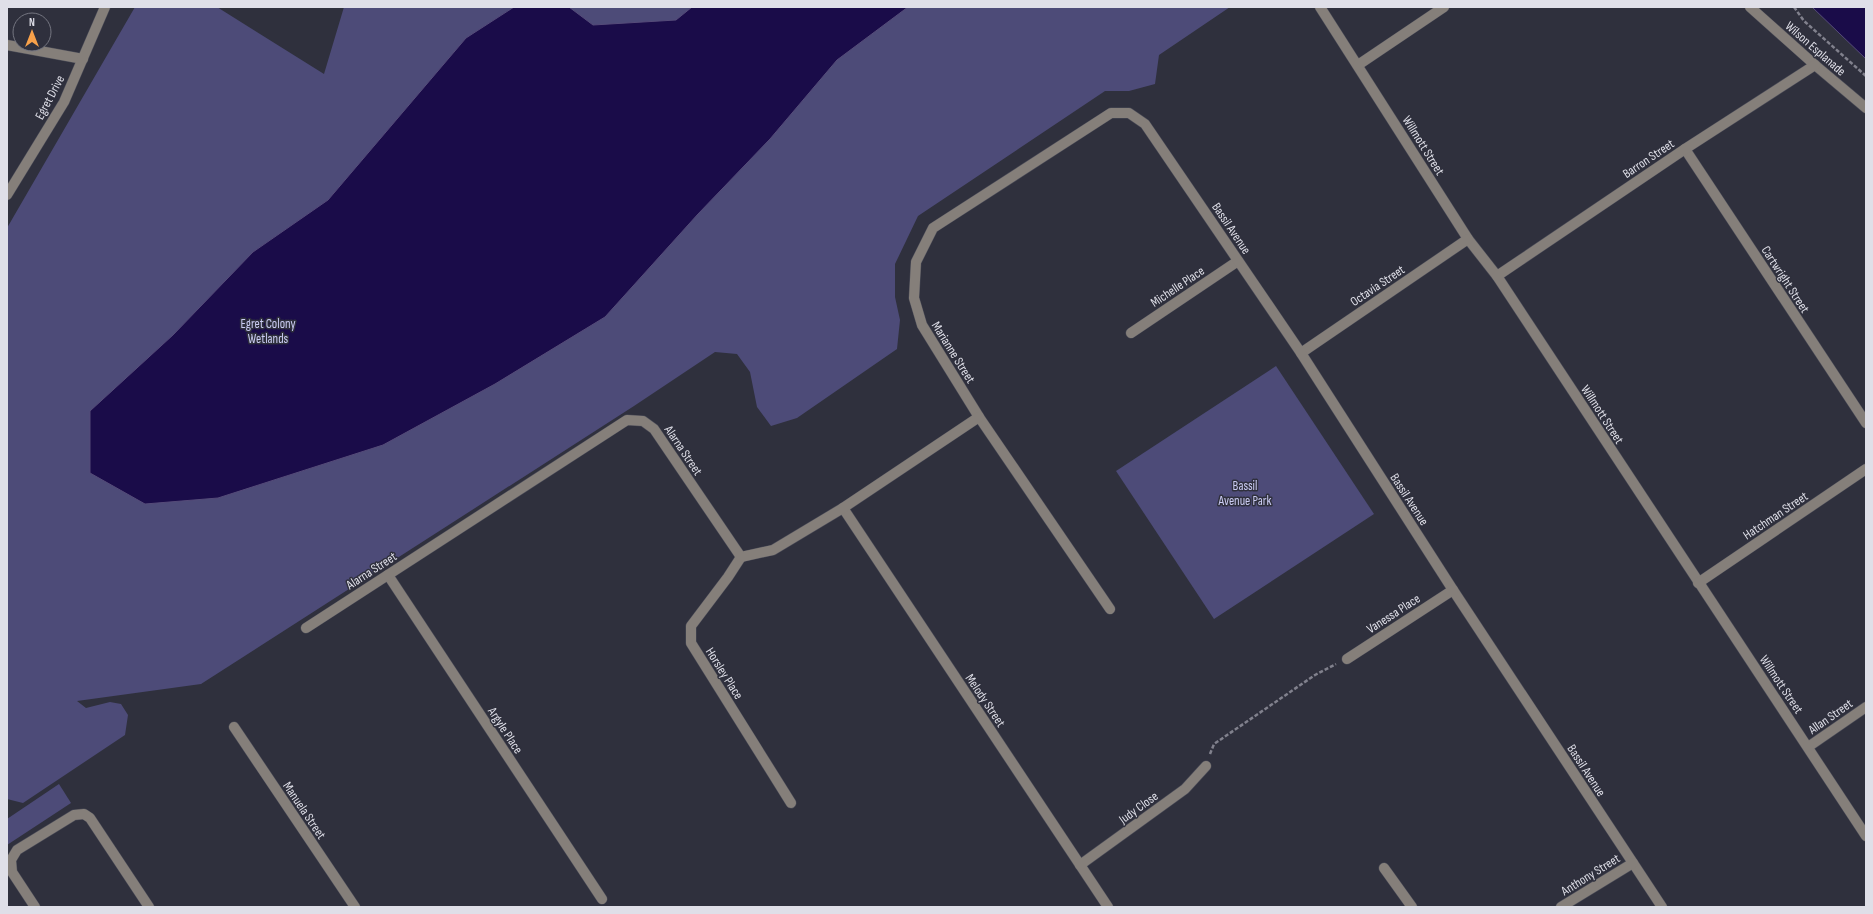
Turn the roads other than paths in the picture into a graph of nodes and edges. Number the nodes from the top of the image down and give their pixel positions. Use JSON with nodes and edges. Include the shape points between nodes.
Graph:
{"nodes":[{"id":1,"x":105,"y":7,"type":"edge"},
{"id":2,"x":1320,"y":7,"type":"edge"},
{"id":3,"x":1444,"y":7,"type":"edge"},
{"id":4,"x":1750,"y":7,"type":"edge"},
{"id":5,"x":7,"y":45,"type":"edge"},
{"id":6,"x":83,"y":59,"type":"junction"},
{"id":7,"x":1358,"y":65,"type":"junction"},
{"id":8,"x":1815,"y":65,"type":"junction"},
{"id":9,"x":1866,"y":108,"type":"edge"},
{"id":10,"x":1129,"y":113,"type":"joint"},
{"id":11,"x":1685,"y":149,"type":"junction"},
{"id":12,"x":7,"y":195,"type":"edge"},
{"id":13,"x":1468,"y":239,"type":"junction"},
{"id":14,"x":1238,"y":261,"type":"junction"},
{"id":15,"x":1497,"y":276,"type":"junction"},
{"id":16,"x":1131,"y":333,"type":"dead end"},
{"id":17,"x":1301,"y":352,"type":"junction"},
{"id":18,"x":979,"y":417,"type":"junction"},
{"id":19,"x":1866,"y":423,"type":"edge"},
{"id":20,"x":1866,"y":469,"type":"edge"},
{"id":21,"x":843,"y":508,"type":"junction"},
{"id":22,"x":741,"y":557,"type":"junction"},
{"id":23,"x":388,"y":575,"type":"junction"},
{"id":24,"x":1698,"y":583,"type":"junction"},
{"id":25,"x":1453,"y":590,"type":"junction"},
{"id":26,"x":1110,"y":609,"type":"dead end"},
{"id":27,"x":306,"y":628,"type":"dead end"},
{"id":28,"x":1347,"y":659,"type":"road end"},
{"id":29,"x":1866,"y":707,"type":"edge"},
{"id":30,"x":234,"y":727,"type":"dead end"},
{"id":31,"x":1808,"y":747,"type":"junction"},
{"id":32,"x":1206,"y":766,"type":"road end"},
{"id":33,"x":791,"y":803,"type":"dead end"},
{"id":34,"x":1866,"y":836,"type":"edge"},
{"id":35,"x":1633,"y":863,"type":"junction"},
{"id":36,"x":1080,"y":865,"type":"junction"},
{"id":37,"x":1384,"y":868,"type":"dead end"},
{"id":38,"x":602,"y":899,"type":"dead end"},
{"id":39,"x":35,"y":907,"type":"edge"},
{"id":40,"x":149,"y":907,"type":"edge"},
{"id":41,"x":355,"y":907,"type":"edge"},
{"id":42,"x":1108,"y":907,"type":"edge"},
{"id":43,"x":1412,"y":907,"type":"edge"},
{"id":44,"x":1561,"y":907,"type":"edge"},
{"id":45,"x":1662,"y":907,"type":"edge"}],
"edges":[{"from":1,"to":6,"type":"street","name":"Egret Drive"},
{"from":2,"to":7,"type":"street","name":"Willmott Street"},
{"from":3,"to":7,"type":"street"},
{"from":4,"to":8,"type":"street","name":"Wilson Esplanade"},
{"from":5,"to":6,"type":"street"},
{"from":6,"to":12,"type":"street","name":"Egret Drive","via":[[64,102]]},
{"from":7,"to":13,"type":"street","name":"Willmott Street"},
{"from":8,"to":9,"type":"street","name":"Wilson Esplanade"},
{"from":8,"to":11,"type":"street","name":"Barron Street"},
{"from":10,"to":14,"type":"street","name":"Bassil Avenue","via":[[1145,124]]},
{"from":10,"to":18,"type":"street","name":"Marianne Street","via":[[1111,113],[933,228],[916,262],[914,298],[922,325]]},
{"from":11,"to":15,"type":"street","name":"Barron Street"},
{"from":11,"to":19,"type":"street","name":"Cartwright Street"},
{"from":13,"to":15,"type":"street","name":"Willmott Street"},
{"from":13,"to":17,"type":"street","name":"Octavia Street"},
{"from":14,"to":16,"type":"street","name":"Michelle Place"},
{"from":14,"to":17,"type":"street","name":"Bassil Avenue"},
{"from":15,"to":24,"type":"street","name":"Willmott Street"},
{"from":17,"to":25,"type":"street","name":"Bassil Avenue"},
{"from":18,"to":21,"type":"street"},
{"from":18,"to":26,"type":"street","name":"Marianne Street"},
{"from":20,"to":24,"type":"street","name":"Hatchman Street"},
{"from":21,"to":22,"type":"street","via":[[773,550]]},
{"from":21,"to":36,"type":"street","name":"Melody Street"},
{"from":22,"to":23,"type":"street","name":"Alarna Street","via":[[654,429],[643,421],[628,420]]},
{"from":22,"to":33,"type":"street","name":"Horsley Place","via":[[692,626],[692,643]]},
{"from":23,"to":27,"type":"street","name":"Alarna Street"},
{"from":23,"to":38,"type":"street","name":"Argyle Place"},
{"from":24,"to":31,"type":"street","name":"Willmott Street"},
{"from":25,"to":28,"type":"street","name":"Vanessa Place"},
{"from":25,"to":35,"type":"street","name":"Bassil Avenue"},
{"from":29,"to":31,"type":"street","name":"Allan Street"},
{"from":30,"to":41,"type":"street","name":"Manuela Street"},
{"from":31,"to":34,"type":"street","name":"Willmott Street"},
{"from":32,"to":36,"type":"street","name":"Judy Close","via":[[1185,789]]},
{"from":35,"to":44,"type":"street","name":"Anthony Street"},
{"from":35,"to":45,"type":"street","name":"Bassil Avenue"},
{"from":36,"to":42,"type":"street","name":"Melody Street"},
{"from":37,"to":43,"type":"street"},
{"from":39,"to":40,"type":"street","via":[[12,872],[11,860],[17,850],[74,815],[84,814],[90,818]]}]}
